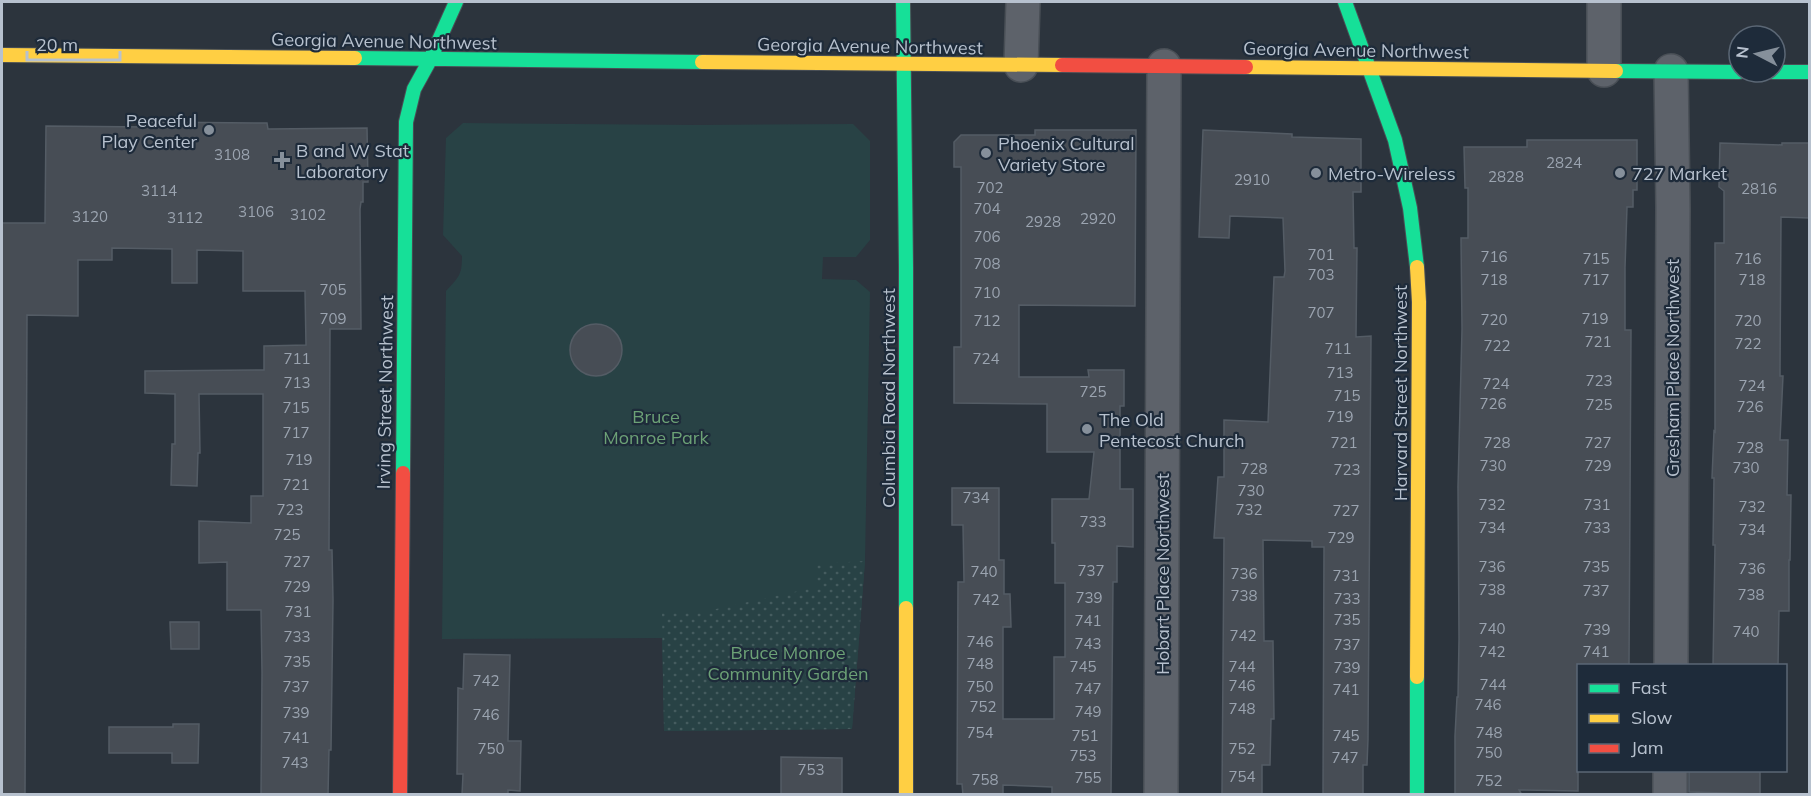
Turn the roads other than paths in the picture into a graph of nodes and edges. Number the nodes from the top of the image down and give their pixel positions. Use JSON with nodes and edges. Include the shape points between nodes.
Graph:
{"nodes":[{"id":1,"x":456,"y":2,"type":"edge"},
{"id":2,"x":903,"y":2,"type":"edge"},
{"id":3,"x":1023,"y":2,"type":"edge"},
{"id":4,"x":1345,"y":2,"type":"edge"},
{"id":5,"x":1604,"y":2,"type":"edge"},
{"id":6,"x":2,"y":56,"type":"edge"},
{"id":7,"x":430,"y":60,"type":"junction"},
{"id":8,"x":904,"y":64,"type":"junction"},
{"id":9,"x":1021,"y":65,"type":"junction"},
{"id":10,"x":1164,"y":66,"type":"junction"},
{"id":11,"x":1368,"y":68,"type":"junction"},
{"id":12,"x":1604,"y":70,"type":"junction"},
{"id":13,"x":1671,"y":71,"type":"junction"},
{"id":14,"x":1727,"y":72,"type":"edge"},
{"id":15,"x":1787,"y":72,"type":"edge"},
{"id":16,"x":1809,"y":72,"type":"edge"},
{"id":17,"x":1671,"y":664,"type":"edge"},
{"id":18,"x":1670,"y":772,"type":"edge"},
{"id":19,"x":400,"y":795,"type":"edge"},
{"id":20,"x":906,"y":795,"type":"edge"},
{"id":21,"x":1161,"y":795,"type":"edge"},
{"id":22,"x":1417,"y":795,"type":"edge"},
{"id":23,"x":1670,"y":795,"type":"edge"}],
"edges":[{"from":1,"to":7,"type":"main road","name":"Irving Street Northwest"},
{"from":2,"to":8,"type":"main road","name":"Columbia Road Northwest"},
{"from":3,"to":9,"type":"street"},
{"from":4,"to":11,"type":"main road","name":"Harvard Street Northwest"},
{"from":5,"to":12,"type":"street"},
{"from":6,"to":7,"type":"main road","name":"Georgia Avenue Northwest"},
{"from":7,"to":8,"type":"main road","name":"Georgia Avenue Northwest"},
{"from":7,"to":19,"type":"main road","name":"Irving Street Northwest","via":[[414,89],[405,128]]},
{"from":8,"to":9,"type":"main road","name":"Georgia Avenue Northwest"},
{"from":8,"to":20,"type":"main road","name":"Columbia Road Northwest"},
{"from":9,"to":10,"type":"main road","name":"Georgia Avenue Northwest"},
{"from":10,"to":11,"type":"main road","name":"Georgia Avenue Northwest"},
{"from":10,"to":21,"type":"street","name":"Hobart Place Northwest"},
{"from":11,"to":12,"type":"main road","name":"Georgia Avenue Northwest"},
{"from":11,"to":22,"type":"main road","name":"Harvard Street Northwest","via":[[1400,158],[1419,285]]},
{"from":12,"to":13,"type":"main road","name":"Georgia Avenue Northwest"},
{"from":13,"to":14,"type":"main road","name":"Georgia Avenue Northwest"},
{"from":13,"to":17,"type":"street","name":"Gresham Place Northwest"},
{"from":15,"to":16,"type":"main road"},
{"from":18,"to":23,"type":"street"}]}
